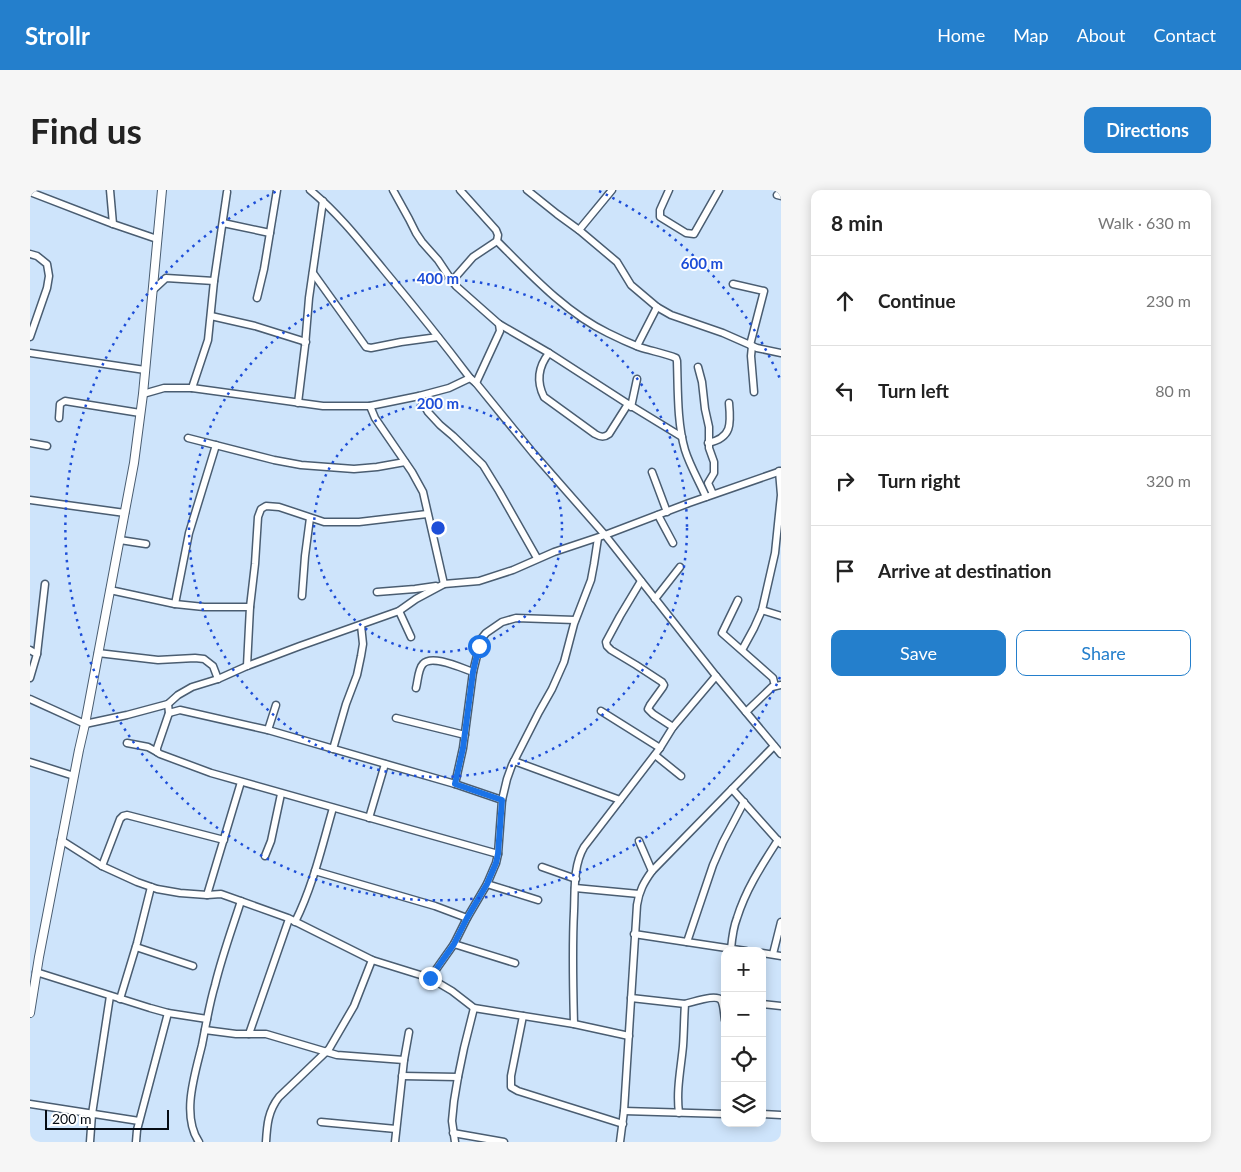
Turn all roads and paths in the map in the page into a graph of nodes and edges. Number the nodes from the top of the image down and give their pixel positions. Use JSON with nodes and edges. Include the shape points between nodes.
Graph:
{"nodes":[{"id":1,"x":110,"y":190,"type":"edge"},
{"id":2,"x":162,"y":190,"type":"edge"},
{"id":3,"x":277,"y":190,"type":"edge"},
{"id":4,"x":310,"y":190,"type":"edge"},
{"id":5,"x":393,"y":190,"type":"edge"},
{"id":6,"x":460,"y":190,"type":"edge"},
{"id":7,"x":528,"y":190,"type":"edge"},
{"id":8,"x":612,"y":190,"type":"edge"},
{"id":9,"x":669,"y":190,"type":"edge"},
{"id":10,"x":719,"y":190,"type":"edge"},
{"id":11,"x":227,"y":192,"type":"dead end"},
{"id":12,"x":31,"y":193,"type":"edge"},
{"id":13,"x":323,"y":201,"type":"junction"},
{"id":14,"x":223,"y":223,"type":"junction"},
{"id":15,"x":113,"y":224,"type":"junction"},
{"id":16,"x":579,"y":230,"type":"junction"},
{"id":17,"x":270,"y":233,"type":"junction"},
{"id":18,"x":157,"y":239,"type":"junction"},
{"id":19,"x":497,"y":241,"type":"junction"},
{"id":20,"x":30,"y":254,"type":"edge"},
{"id":21,"x":155,"y":272,"type":"junction"},
{"id":22,"x":313,"y":273,"type":"junction"},
{"id":23,"x":166,"y":278,"type":"junction"},
{"id":24,"x":214,"y":281,"type":"junction"},
{"id":25,"x":452,"y":281,"type":"junction"},
{"id":26,"x":733,"y":284,"type":"dead end"},
{"id":27,"x":153,"y":290,"type":"junction"},
{"id":28,"x":257,"y":298,"type":"dead end"},
{"id":29,"x":657,"y":307,"type":"junction"},
{"id":30,"x":211,"y":316,"type":"junction"},
{"id":31,"x":499,"y":324,"type":"junction"},
{"id":32,"x":30,"y":337,"type":"edge"},
{"id":33,"x":438,"y":337,"type":"junction"},
{"id":34,"x":306,"y":342,"type":"junction"},
{"id":35,"x":751,"y":345,"type":"junction"},
{"id":36,"x":636,"y":346,"type":"junction"},
{"id":37,"x":30,"y":353,"type":"edge"},
{"id":38,"x":549,"y":353,"type":"junction"},
{"id":39,"x":781,"y":353,"type":"edge"},
{"id":40,"x":698,"y":367,"type":"dead end"},
{"id":41,"x":145,"y":370,"type":"junction"},
{"id":42,"x":470,"y":378,"type":"junction"},
{"id":43,"x":637,"y":379,"type":"dead end"},
{"id":44,"x":476,"y":383,"type":"junction"},
{"id":45,"x":192,"y":388,"type":"junction"},
{"id":46,"x":754,"y":392,"type":"dead end"},
{"id":47,"x":143,"y":394,"type":"junction"},
{"id":48,"x":419,"y":396,"type":"junction"},
{"id":49,"x":298,"y":403,"type":"junction"},
{"id":50,"x":729,"y":403,"type":"dead end"},
{"id":51,"x":629,"y":405,"type":"junction"},
{"id":52,"x":370,"y":406,"type":"junction"},
{"id":53,"x":140,"y":413,"type":"junction"},
{"id":54,"x":59,"y":418,"type":"dead end"},
{"id":55,"x":682,"y":437,"type":"junction"},
{"id":56,"x":188,"y":438,"type":"dead end"},
{"id":57,"x":30,"y":443,"type":"edge"},
{"id":58,"x":708,"y":443,"type":"junction"},
{"id":59,"x":216,"y":444,"type":"junction"},
{"id":60,"x":47,"y":446,"type":"dead end"},
{"id":61,"x":405,"y":462,"type":"junction"},
{"id":62,"x":780,"y":471,"type":"edge"},
{"id":63,"x":652,"y":472,"type":"dead end"},
{"id":64,"x":709,"y":495,"type":"junction"},
{"id":65,"x":30,"y":500,"type":"edge"},
{"id":66,"x":667,"y":512,"type":"junction"},
{"id":67,"x":125,"y":514,"type":"junction"},
{"id":68,"x":427,"y":514,"type":"junction"},
{"id":69,"x":658,"y":515,"type":"junction"},
{"id":70,"x":780,"y":516,"type":"edge"},
{"id":71,"x":310,"y":518,"type":"junction"},
{"id":72,"x":602,"y":537,"type":"junction"},
{"id":73,"x":120,"y":540,"type":"junction"},
{"id":74,"x":673,"y":543,"type":"dead end"},
{"id":75,"x":146,"y":544,"type":"dead end"},
{"id":76,"x":538,"y":558,"type":"junction"},
{"id":77,"x":680,"y":567,"type":"dead end"},
{"id":78,"x":642,"y":582,"type":"junction"},
{"id":79,"x":45,"y":584,"type":"dead end"},
{"id":80,"x":444,"y":584,"type":"junction"},
{"id":81,"x":436,"y":586,"type":"dead end"},
{"id":82,"x":415,"y":589,"type":"junction"},
{"id":83,"x":110,"y":590,"type":"junction"},
{"id":84,"x":377,"y":592,"type":"dead end"},
{"id":85,"x":302,"y":596,"type":"dead end"},
{"id":86,"x":416,"y":599,"type":"junction"},
{"id":87,"x":655,"y":599,"type":"junction"},
{"id":88,"x":738,"y":600,"type":"dead end"},
{"id":89,"x":176,"y":604,"type":"junction"},
{"id":90,"x":250,"y":607,"type":"junction"},
{"id":91,"x":762,"y":610,"type":"junction"},
{"id":92,"x":399,"y":611,"type":"junction"},
{"id":93,"x":781,"y":616,"type":"edge"},
{"id":94,"x":575,"y":620,"type":"junction"},
{"id":95,"x":361,"y":625,"type":"junction"},
{"id":96,"x":411,"y":637,"type":"dead end"},
{"id":97,"x":30,"y":650,"type":"edge"},
{"id":98,"x":742,"y":650,"type":"junction"},
{"id":99,"x":98,"y":653,"type":"junction"},
{"id":100,"x":37,"y":654,"type":"junction"},
{"id":101,"x":247,"y":666,"type":"junction"},
{"id":102,"x":473,"y":672,"type":"junction"},
{"id":103,"x":716,"y":676,"type":"junction"},
{"id":104,"x":30,"y":678,"type":"edge"},
{"id":105,"x":218,"y":679,"type":"junction"},
{"id":106,"x":778,"y":686,"type":"edge"},
{"id":107,"x":416,"y":688,"type":"dead end"},
{"id":108,"x":30,"y":699,"type":"edge"},
{"id":109,"x":168,"y":704,"type":"junction"},
{"id":110,"x":276,"y":705,"type":"dead end"},
{"id":111,"x":601,"y":712,"type":"dead end"},
{"id":112,"x":746,"y":712,"type":"junction"},
{"id":113,"x":170,"y":713,"type":"junction"},
{"id":114,"x":396,"y":718,"type":"dead end"},
{"id":115,"x":85,"y":724,"type":"junction"},
{"id":116,"x":673,"y":727,"type":"junction"},
{"id":117,"x":268,"y":730,"type":"junction"},
{"id":118,"x":465,"y":735,"type":"junction"},
{"id":119,"x":127,"y":743,"type":"dead end"},
{"id":120,"x":774,"y":746,"type":"junction"},
{"id":121,"x":660,"y":748,"type":"junction"},
{"id":122,"x":333,"y":749,"type":"junction"},
{"id":123,"x":157,"y":752,"type":"junction"},
{"id":124,"x":781,"y":754,"type":"edge"},
{"id":125,"x":655,"y":755,"type":"junction"},
{"id":126,"x":30,"y":762,"type":"edge"},
{"id":127,"x":514,"y":762,"type":"junction"},
{"id":128,"x":385,"y":764,"type":"junction"},
{"id":129,"x":74,"y":776,"type":"junction"},
{"id":130,"x":681,"y":776,"type":"dead end"},
{"id":131,"x":241,"y":782,"type":"junction"},
{"id":132,"x":455,"y":784,"type":"junction"},
{"id":133,"x":732,"y":789,"type":"junction"},
{"id":134,"x":281,"y":794,"type":"junction"},
{"id":135,"x":502,"y":800,"type":"junction"},
{"id":136,"x":620,"y":800,"type":"junction"},
{"id":137,"x":744,"y":802,"type":"junction"},
{"id":138,"x":333,"y":808,"type":"junction"},
{"id":139,"x":369,"y":818,"type":"junction"},
{"id":140,"x":61,"y":840,"type":"junction"},
{"id":141,"x":224,"y":840,"type":"junction"},
{"id":142,"x":639,"y":841,"type":"dead end"},
{"id":143,"x":779,"y":842,"type":"edge"},
{"id":144,"x":498,"y":854,"type":"junction"},
{"id":145,"x":265,"y":856,"type":"dead end"},
{"id":146,"x":102,"y":866,"type":"junction"},
{"id":147,"x":542,"y":867,"type":"dead end"},
{"id":148,"x":315,"y":871,"type":"junction"},
{"id":149,"x":652,"y":871,"type":"junction"},
{"id":150,"x":576,"y":880,"type":"junction"},
{"id":151,"x":487,"y":884,"type":"junction"},
{"id":152,"x":150,"y":887,"type":"junction"},
{"id":153,"x":575,"y":888,"type":"junction"},
{"id":154,"x":639,"y":894,"type":"junction"},
{"id":155,"x":207,"y":895,"type":"junction"},
{"id":156,"x":241,"y":900,"type":"junction"},
{"id":157,"x":538,"y":900,"type":"dead end"},
{"id":158,"x":467,"y":918,"type":"junction"},
{"id":159,"x":292,"y":920,"type":"junction"},
{"id":160,"x":781,"y":922,"type":"edge"},
{"id":161,"x":634,"y":934,"type":"junction"},
{"id":162,"x":687,"y":942,"type":"junction"},
{"id":163,"x":454,"y":944,"type":"junction"},
{"id":164,"x":136,"y":947,"type":"junction"},
{"id":165,"x":730,"y":947,"type":"edge"},
{"id":166,"x":721,"y":948,"type":"edge"},
{"id":167,"x":766,"y":953,"type":"edge"},
{"id":168,"x":773,"y":954,"type":"junction"},
{"id":169,"x":781,"y":956,"type":"edge"},
{"id":170,"x":372,"y":960,"type":"junction"},
{"id":171,"x":515,"y":963,"type":"dead end"},
{"id":172,"x":193,"y":966,"type":"dead end"},
{"id":173,"x":35,"y":968,"type":"edge"},
{"id":174,"x":430,"y":978,"type":"junction"},
{"id":175,"x":110,"y":996,"type":"junction"},
{"id":176,"x":631,"y":998,"type":"junction"},
{"id":177,"x":721,"y":998,"type":"edge"},
{"id":178,"x":120,"y":999,"type":"junction"},
{"id":179,"x":685,"y":1004,"type":"junction"},
{"id":180,"x":766,"y":1004,"type":"edge"},
{"id":181,"x":781,"y":1006,"type":"edge"},
{"id":182,"x":474,"y":1008,"type":"junction"},
{"id":183,"x":30,"y":1013,"type":"edge"},
{"id":184,"x":168,"y":1013,"type":"junction"},
{"id":185,"x":522,"y":1016,"type":"junction"},
{"id":186,"x":206,"y":1019,"type":"junction"},
{"id":187,"x":574,"y":1024,"type":"junction"},
{"id":188,"x":205,"y":1030,"type":"junction"},
{"id":189,"x":409,"y":1032,"type":"dead end"},
{"id":190,"x":249,"y":1034,"type":"junction"},
{"id":191,"x":628,"y":1036,"type":"junction"},
{"id":192,"x":326,"y":1052,"type":"junction"},
{"id":193,"x":404,"y":1060,"type":"junction"},
{"id":194,"x":402,"y":1076,"type":"junction"},
{"id":195,"x":458,"y":1077,"type":"junction"},
{"id":196,"x":30,"y":1104,"type":"edge"},
{"id":197,"x":624,"y":1111,"type":"junction"},
{"id":198,"x":679,"y":1112,"type":"junction"},
{"id":199,"x":92,"y":1114,"type":"junction"},
{"id":200,"x":721,"y":1114,"type":"edge"},
{"id":201,"x":766,"y":1114,"type":"edge"},
{"id":202,"x":781,"y":1115,"type":"edge"},
{"id":203,"x":140,"y":1122,"type":"junction"},
{"id":204,"x":321,"y":1122,"type":"dead end"},
{"id":205,"x":622,"y":1124,"type":"junction"},
{"id":206,"x":396,"y":1129,"type":"junction"},
{"id":207,"x":453,"y":1133,"type":"junction"},
{"id":208,"x":90,"y":1142,"type":"edge"},
{"id":209,"x":136,"y":1142,"type":"edge"},
{"id":210,"x":199,"y":1142,"type":"edge"},
{"id":211,"x":266,"y":1142,"type":"edge"},
{"id":212,"x":395,"y":1142,"type":"edge"},
{"id":213,"x":455,"y":1142,"type":"edge"},
{"id":214,"x":504,"y":1142,"type":"edge"},
{"id":215,"x":620,"y":1142,"type":"edge"}],
"edges":[{"from":1,"to":15,"type":"street"},
{"from":2,"to":18,"type":"main road"},
{"from":3,"to":17,"type":"street"},
{"from":4,"to":13,"type":"street"},
{"from":5,"to":25,"type":"street","via":[[416,233]]},
{"from":6,"to":19,"type":"street","via":[[496,230]]},
{"from":7,"to":16,"type":"street"},
{"from":8,"to":16,"type":"street"},
{"from":9,"to":10,"type":"street","via":[[660,216],[686,233],[694,234]]},
{"from":11,"to":14,"type":"street"},
{"from":12,"to":15,"type":"street"},
{"from":13,"to":22,"type":"street"},
{"from":13,"to":33,"type":"street"},
{"from":14,"to":17,"type":"street"},
{"from":14,"to":24,"type":"street"},
{"from":15,"to":18,"type":"street"},
{"from":16,"to":29,"type":"street","via":[[617,262],[631,285]]},
{"from":17,"to":28,"type":"street"},
{"from":18,"to":21,"type":"main road"},
{"from":19,"to":25,"type":"street","via":[[473,257]]},
{"from":19,"to":36,"type":"street","via":[[570,309]]},
{"from":20,"to":32,"type":"street","via":[[46,264],[49,276]]},
{"from":21,"to":23,"type":"street"},
{"from":21,"to":27,"type":"main road"},
{"from":22,"to":33,"type":"street","via":[[366,347]]},
{"from":22,"to":34,"type":"street"},
{"from":23,"to":24,"type":"street"},
{"from":23,"to":27,"type":"street"},
{"from":24,"to":30,"type":"street"},
{"from":25,"to":31,"type":"street"},
{"from":26,"to":35,"type":"street","via":[[764,291]]},
{"from":27,"to":41,"type":"main road"},
{"from":29,"to":35,"type":"street"},
{"from":29,"to":36,"type":"street"},
{"from":30,"to":34,"type":"street"},
{"from":30,"to":45,"type":"street","via":[[208,340]]},
{"from":31,"to":38,"type":"street"},
{"from":31,"to":44,"type":"street","via":[[500,331]]},
{"from":33,"to":42,"type":"street"},
{"from":34,"to":49,"type":"street"},
{"from":35,"to":39,"type":"street"},
{"from":35,"to":46,"type":"street"},
{"from":36,"to":55,"type":"street","via":[[676,358]]},
{"from":37,"to":41,"type":"street"},
{"from":38,"to":51,"type":"street"},
{"from":38,"to":51,"type":"street","via":[[538,373],[540,390],[544,397],[595,434],[606,437]]},
{"from":40,"to":58,"type":"street","via":[[709,427]]},
{"from":41,"to":47,"type":"main road"},
{"from":42,"to":44,"type":"street"},
{"from":42,"to":48,"type":"street"},
{"from":43,"to":51,"type":"street"},
{"from":44,"to":72,"type":"street"},
{"from":45,"to":47,"type":"street","via":[[164,388]]},
{"from":45,"to":49,"type":"street"},
{"from":47,"to":53,"type":"main road"},
{"from":48,"to":52,"type":"street"},
{"from":48,"to":76,"type":"street","via":[[440,425],[483,465]]},
{"from":49,"to":52,"type":"street"},
{"from":50,"to":58,"type":"street","via":[[727,433],[718,441]]},
{"from":51,"to":55,"type":"street"},
{"from":52,"to":61,"type":"street"},
{"from":53,"to":54,"type":"street","via":[[65,401],[60,404]]},
{"from":53,"to":67,"type":"main road"},
{"from":55,"to":64,"type":"street","via":[[685,451]]},
{"from":56,"to":59,"type":"street"},
{"from":57,"to":60,"type":"street"},
{"from":58,"to":64,"type":"street","via":[[714,462],[714,473],[708,483]]},
{"from":59,"to":61,"type":"street","via":[[274,460],[318,467],[354,469]]},
{"from":59,"to":89,"type":"street","via":[[189,533]]},
{"from":61,"to":68,"type":"street","via":[[423,492]]},
{"from":62,"to":64,"type":"street"},
{"from":62,"to":70,"type":"street"},
{"from":63,"to":66,"type":"street"},
{"from":64,"to":66,"type":"street"},
{"from":65,"to":67,"type":"street"},
{"from":66,"to":69,"type":"street"},
{"from":67,"to":73,"type":"main road"},
{"from":68,"to":71,"type":"street","via":[[359,522],[324,522]]},
{"from":68,"to":80,"type":"street"},
{"from":69,"to":72,"type":"street"},
{"from":69,"to":74,"type":"street"},
{"from":70,"to":91,"type":"street"},
{"from":71,"to":85,"type":"street"},
{"from":71,"to":90,"type":"street","via":[[279,507],[261,509]]},
{"from":72,"to":76,"type":"street"},
{"from":72,"to":78,"type":"street"},
{"from":72,"to":94,"type":"street","via":[[591,580]]},
{"from":73,"to":75,"type":"street"},
{"from":73,"to":83,"type":"main road"},
{"from":76,"to":80,"type":"street","via":[[479,581]]},
{"from":77,"to":87,"type":"street"},
{"from":78,"to":87,"type":"street"},
{"from":78,"to":116,"type":"street","via":[[620,616],[606,646],[662,682],[663,687],[648,709]]},
{"from":79,"to":100,"type":"street"},
{"from":80,"to":86,"type":"street"},
{"from":81,"to":82,"type":"street"},
{"from":82,"to":84,"type":"street"},
{"from":82,"to":86,"type":"street"},
{"from":83,"to":89,"type":"street"},
{"from":83,"to":99,"type":"main road"},
{"from":86,"to":92,"type":"street"},
{"from":87,"to":103,"type":"street"},
{"from":88,"to":98,"type":"street","via":[[722,633]]},
{"from":89,"to":90,"type":"street","via":[[204,608]]},
{"from":90,"to":101,"type":"street"},
{"from":91,"to":93,"type":"street"},
{"from":91,"to":98,"type":"street"},
{"from":92,"to":95,"type":"street"},
{"from":92,"to":96,"type":"street"},
{"from":94,"to":102,"type":"street","via":[[522,618],[502,622],[481,639]]},
{"from":94,"to":127,"type":"street","via":[[564,662]]},
{"from":95,"to":101,"type":"street"},
{"from":95,"to":122,"type":"street","via":[[362,644],[357,675]]},
{"from":97,"to":100,"type":"street"},
{"from":98,"to":106,"type":"street"},
{"from":99,"to":105,"type":"street","via":[[158,660],[196,658],[213,666]]},
{"from":99,"to":115,"type":"main road"},
{"from":100,"to":104,"type":"street"},
{"from":101,"to":105,"type":"street"},
{"from":102,"to":107,"type":"street","via":[[437,660],[425,662]]},
{"from":102,"to":118,"type":"street"},
{"from":103,"to":112,"type":"street"},
{"from":103,"to":116,"type":"street"},
{"from":105,"to":109,"type":"street","via":[[192,687]]},
{"from":106,"to":112,"type":"street","via":[[772,687]]},
{"from":108,"to":115,"type":"street"},
{"from":109,"to":113,"type":"street"},
{"from":109,"to":115,"type":"street"},
{"from":110,"to":117,"type":"street"},
{"from":111,"to":121,"type":"street"},
{"from":112,"to":120,"type":"street"},
{"from":113,"to":117,"type":"street","via":[[180,710]]},
{"from":113,"to":123,"type":"street"},
{"from":114,"to":118,"type":"street"},
{"from":115,"to":129,"type":"main road"},
{"from":116,"to":121,"type":"street"},
{"from":117,"to":122,"type":"street"},
{"from":118,"to":132,"type":"street"},
{"from":119,"to":123,"type":"street"},
{"from":120,"to":124,"type":"street"},
{"from":120,"to":133,"type":"street"},
{"from":121,"to":125,"type":"street"},
{"from":122,"to":128,"type":"street"},
{"from":123,"to":131,"type":"street"},
{"from":125,"to":130,"type":"street"},
{"from":125,"to":136,"type":"street"},
{"from":126,"to":129,"type":"street"},
{"from":127,"to":135,"type":"street"},
{"from":127,"to":136,"type":"street"},
{"from":128,"to":132,"type":"street"},
{"from":128,"to":139,"type":"street"},
{"from":129,"to":140,"type":"main road"},
{"from":131,"to":134,"type":"street"},
{"from":131,"to":141,"type":"street"},
{"from":132,"to":135,"type":"street"},
{"from":133,"to":137,"type":"street"},
{"from":133,"to":149,"type":"street"},
{"from":134,"to":138,"type":"street"},
{"from":134,"to":145,"type":"street"},
{"from":135,"to":144,"type":"street"},
{"from":136,"to":150,"type":"street","via":[[579,856]]},
{"from":137,"to":143,"type":"street"},
{"from":137,"to":162,"type":"street","via":[[713,865]]},
{"from":138,"to":139,"type":"street"},
{"from":138,"to":148,"type":"street"},
{"from":139,"to":144,"type":"street"},
{"from":140,"to":146,"type":"street"},
{"from":140,"to":173,"type":"main road"},
{"from":141,"to":146,"type":"street","via":[[127,815],[120,819]]},
{"from":141,"to":155,"type":"street"},
{"from":142,"to":149,"type":"street"},
{"from":143,"to":165,"type":"street","via":[[747,891],[736,919]]},
{"from":144,"to":151,"type":"street"},
{"from":146,"to":152,"type":"street"},
{"from":147,"to":150,"type":"street"},
{"from":148,"to":158,"type":"street"},
{"from":148,"to":159,"type":"street","via":[[305,900]]},
{"from":149,"to":154,"type":"street"},
{"from":150,"to":153,"type":"street"},
{"from":151,"to":157,"type":"street"},
{"from":151,"to":158,"type":"street"},
{"from":152,"to":155,"type":"street"},
{"from":152,"to":164,"type":"street"},
{"from":153,"to":154,"type":"street"},
{"from":153,"to":187,"type":"street","via":[[572,955]]},
{"from":154,"to":161,"type":"street"},
{"from":155,"to":156,"type":"street","via":[[220,894]]},
{"from":156,"to":159,"type":"street"},
{"from":156,"to":186,"type":"street"},
{"from":158,"to":163,"type":"street"},
{"from":159,"to":170,"type":"street"},
{"from":159,"to":190,"type":"street"},
{"from":160,"to":168,"type":"street"},
{"from":161,"to":162,"type":"street"},
{"from":161,"to":176,"type":"street"},
{"from":162,"to":166,"type":"street"},
{"from":163,"to":171,"type":"street"},
{"from":163,"to":174,"type":"street"},
{"from":164,"to":172,"type":"street"},
{"from":164,"to":178,"type":"street"},
{"from":167,"to":168,"type":"street"},
{"from":168,"to":169,"type":"street"},
{"from":170,"to":174,"type":"street"},
{"from":170,"to":192,"type":"street","via":[[354,1006]]},
{"from":173,"to":175,"type":"street"},
{"from":173,"to":183,"type":"main road"},
{"from":174,"to":182,"type":"street"},
{"from":175,"to":178,"type":"street"},
{"from":175,"to":199,"type":"street"},
{"from":176,"to":179,"type":"street"},
{"from":176,"to":191,"type":"street"},
{"from":177,"to":179,"type":"street"},
{"from":178,"to":184,"type":"street"},
{"from":179,"to":198,"type":"street","via":[[677,1101]]},
{"from":180,"to":181,"type":"street"},
{"from":182,"to":185,"type":"street"},
{"from":182,"to":195,"type":"street"},
{"from":184,"to":186,"type":"street"},
{"from":184,"to":203,"type":"street"},
{"from":185,"to":187,"type":"street"},
{"from":185,"to":205,"type":"street","via":[[511,1087]]},
{"from":186,"to":188,"type":"street"},
{"from":187,"to":191,"type":"street"},
{"from":188,"to":190,"type":"street"},
{"from":188,"to":210,"type":"street","via":[[193,1076],[191,1099],[194,1133]]},
{"from":189,"to":193,"type":"street"},
{"from":190,"to":192,"type":"street","via":[[266,1034]]},
{"from":191,"to":197,"type":"street"},
{"from":192,"to":193,"type":"street"},
{"from":192,"to":211,"type":"street","via":[[274,1103]]},
{"from":193,"to":194,"type":"street"},
{"from":194,"to":195,"type":"street"},
{"from":194,"to":206,"type":"street"},
{"from":195,"to":207,"type":"street"},
{"from":196,"to":199,"type":"street"},
{"from":197,"to":198,"type":"street"},
{"from":197,"to":205,"type":"street"},
{"from":198,"to":200,"type":"street"},
{"from":199,"to":203,"type":"street"},
{"from":199,"to":208,"type":"street"},
{"from":201,"to":202,"type":"street"},
{"from":203,"to":209,"type":"street"},
{"from":204,"to":206,"type":"street"},
{"from":205,"to":215,"type":"street"},
{"from":206,"to":212,"type":"street"},
{"from":207,"to":213,"type":"street"},
{"from":207,"to":214,"type":"street"}]}
